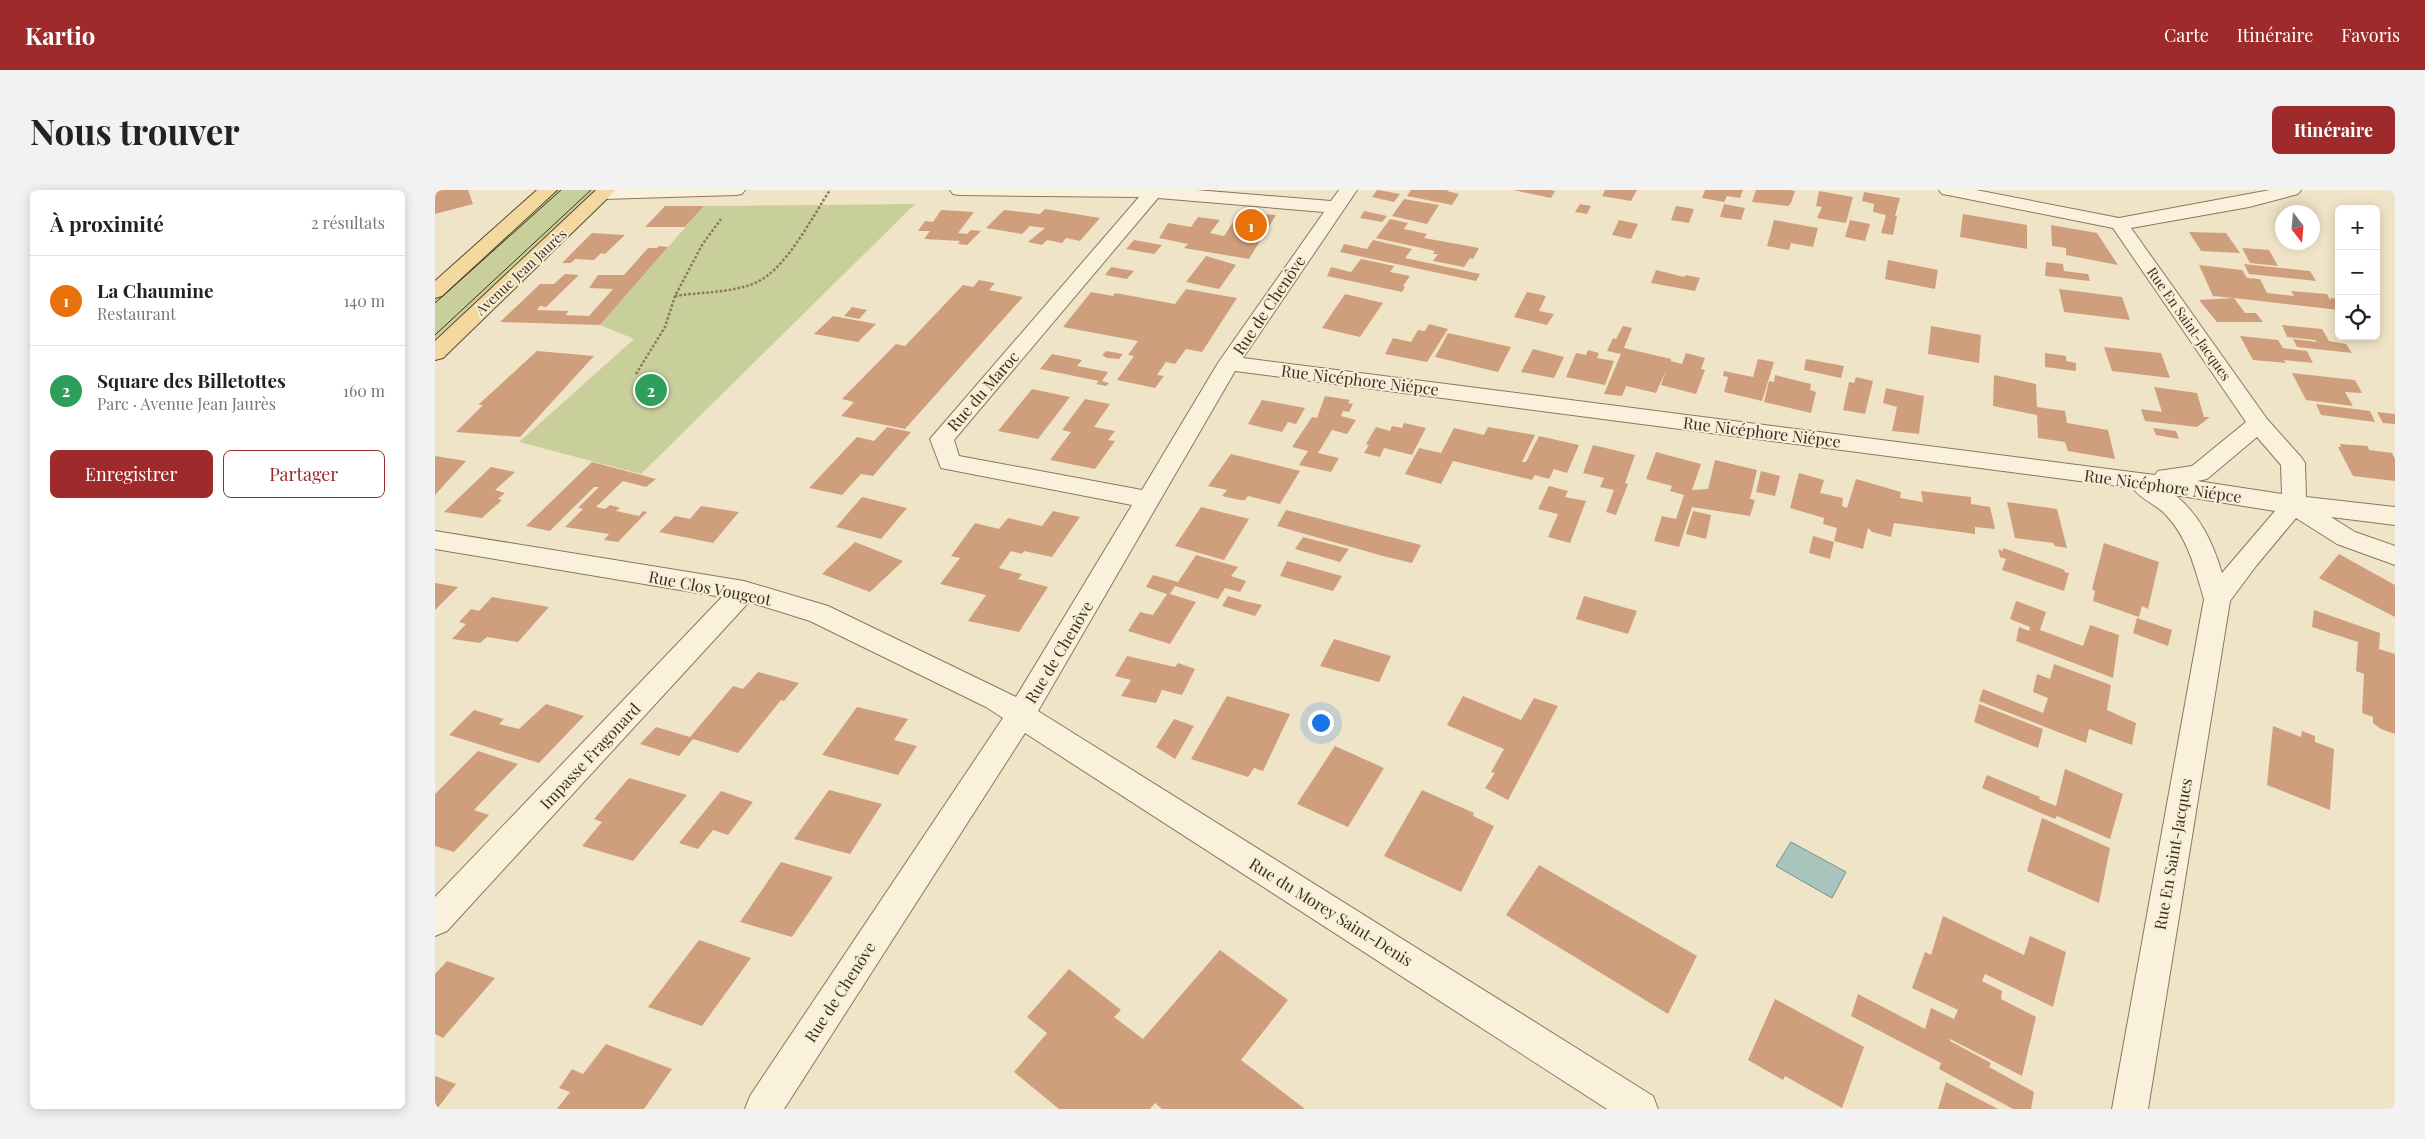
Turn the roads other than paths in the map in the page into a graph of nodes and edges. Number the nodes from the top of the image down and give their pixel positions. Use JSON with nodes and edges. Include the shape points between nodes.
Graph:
{"nodes":[{"id":1,"x":548,"y":190,"type":"edge"},
{"id":2,"x":736,"y":190,"type":"edge"},
{"id":3,"x":959,"y":190,"type":"edge"},
{"id":4,"x":1948,"y":190,"type":"edge"},
{"id":5,"x":2292,"y":190,"type":"edge"},
{"id":6,"x":605,"y":192,"type":"edge"},
{"id":7,"x":1153,"y":192,"type":"junction"},
{"id":8,"x":1342,"y":199,"type":"edge"},
{"id":9,"x":2119,"y":224,"type":"junction"},
{"id":10,"x":435,"y":292,"type":"edge"},
{"id":11,"x":435,"y":353,"type":"edge"},
{"id":12,"x":1229,"y":363,"type":"junction"},
{"id":13,"x":2259,"y":424,"type":"junction"},
{"id":14,"x":2133,"y":480,"type":"junction"},
{"id":15,"x":1151,"y":500,"type":"junction"},
{"id":16,"x":2294,"y":505,"type":"junction"},
{"id":17,"x":2395,"y":516,"type":"edge"},
{"id":18,"x":435,"y":540,"type":"edge"},
{"id":19,"x":2395,"y":556,"type":"edge"},
{"id":20,"x":745,"y":592,"type":"junction"},
{"id":21,"x":2217,"y":599,"type":"junction"},
{"id":22,"x":1021,"y":715,"type":"junction"},
{"id":23,"x":435,"y":920,"type":"edge"},
{"id":24,"x":763,"y":1109,"type":"edge"},
{"id":25,"x":1640,"y":1109,"type":"edge"},
{"id":26,"x":2129,"y":1109,"type":"edge"}],
"edges":[{"from":1,"to":10,"type":"main road"},
{"from":2,"to":6,"type":"street"},
{"from":3,"to":7,"type":"street"},
{"from":4,"to":9,"type":"street"},
{"from":5,"to":9,"type":"street","via":[[2249,201]]},
{"from":6,"to":11,"type":"main road","name":"Avenue Jean Jaurès"},
{"from":7,"to":8,"type":"street"},
{"from":7,"to":15,"type":"street","name":"Rue du Maroc","via":[[942,439],[949,462]]},
{"from":8,"to":12,"type":"street","name":"Rue de Chenôve"},
{"from":9,"to":13,"type":"street","name":"Rue En Saint-Jacques"},
{"from":12,"to":14,"type":"street","name":"Rue Nicéphore Niépce"},
{"from":12,"to":15,"type":"street","name":"Rue de Chenôve"},
{"from":13,"to":14,"type":"street","via":[[2199,473]]},
{"from":13,"to":16,"type":"street","name":"Rue En Saint-Jacques","via":[[2293,463]]},
{"from":14,"to":16,"type":"street","name":"Rue Nicéphore Niépce"},
{"from":14,"to":21,"type":"street","name":"Rue En Saint-Jacques","via":[[2177,509],[2200,544]]},
{"from":15,"to":22,"type":"street","name":"Rue de Chenôve"},
{"from":16,"to":17,"type":"street","name":"Rue Nicéphore Niépce"},
{"from":16,"to":19,"type":"street","via":[[2352,540]]},
{"from":16,"to":21,"type":"street","name":"Rue En Saint-Jacques"},
{"from":18,"to":20,"type":"street","name":"Rue Clos Vougeot"},
{"from":20,"to":22,"type":"street","name":"Rue Clos Vougeot","via":[[819,613],[996,699]]},
{"from":20,"to":23,"type":"street","name":"Impasse Fragonard"},
{"from":21,"to":26,"type":"street","name":"Rue En Saint-Jacques"},
{"from":22,"to":24,"type":"street","name":"Rue de Chenôve"},
{"from":22,"to":25,"type":"street","name":"Rue du Morey Saint-Denis"}]}
